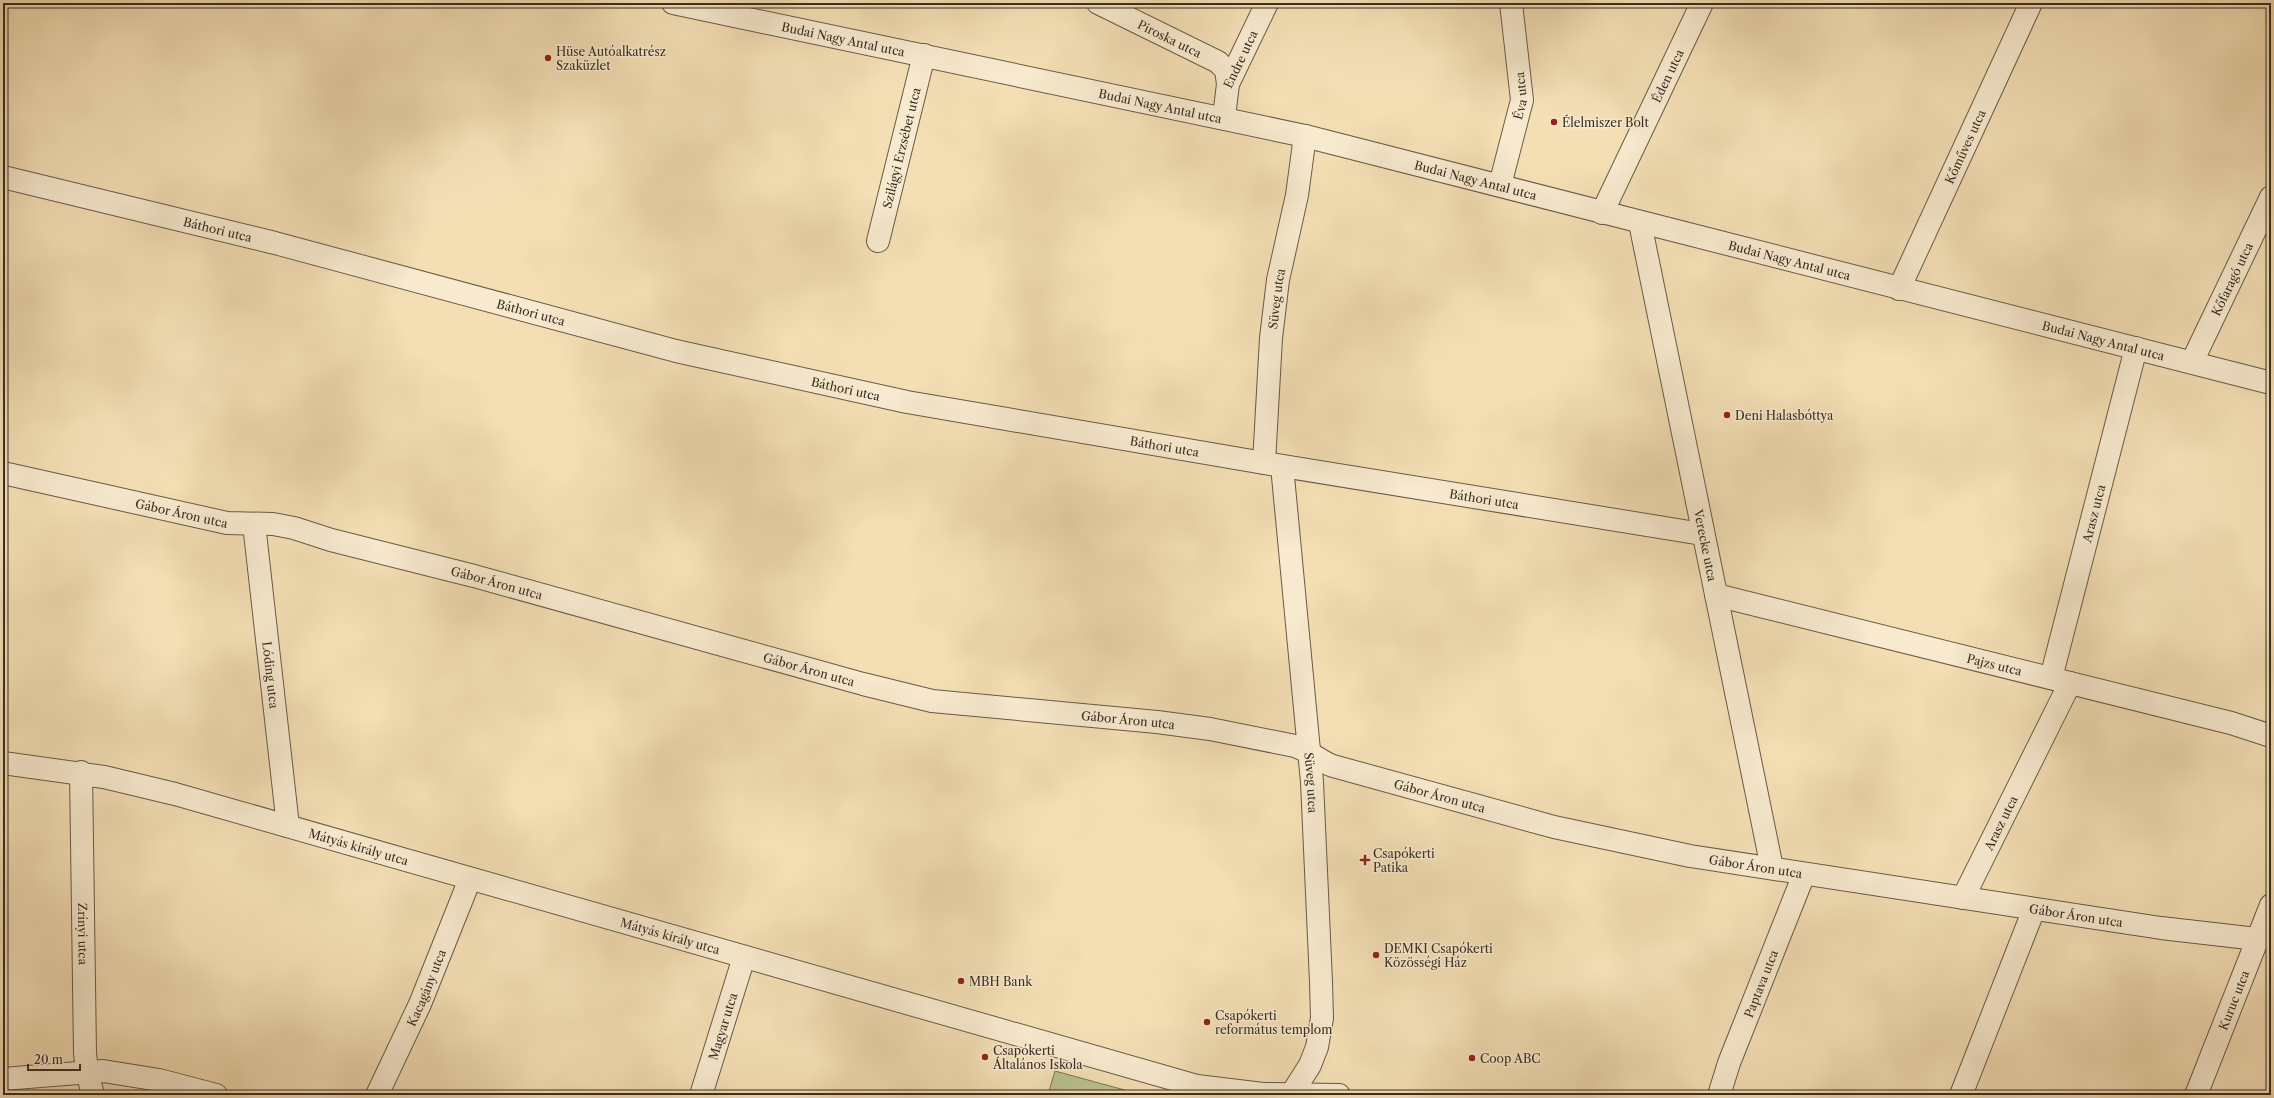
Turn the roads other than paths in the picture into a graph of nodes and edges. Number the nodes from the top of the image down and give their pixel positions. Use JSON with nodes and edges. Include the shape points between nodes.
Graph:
{"nodes":[{"id":1,"x":673,"y":3,"type":"edge"},
{"id":2,"x":1098,"y":3,"type":"edge"},
{"id":3,"x":1267,"y":3,"type":"edge"},
{"id":4,"x":1511,"y":3,"type":"edge"},
{"id":5,"x":1702,"y":3,"type":"edge"},
{"id":6,"x":2031,"y":3,"type":"edge"},
{"id":7,"x":924,"y":55,"type":"junction"},
{"id":8,"x":1228,"y":84,"type":"junction"},
{"id":9,"x":1224,"y":117,"type":"junction"},
{"id":10,"x":1305,"y":136,"type":"junction"},
{"id":11,"x":3,"y":177,"type":"edge"},
{"id":12,"x":1500,"y":186,"type":"junction"},
{"id":13,"x":2271,"y":196,"type":"edge"},
{"id":14,"x":1602,"y":213,"type":"junction"},
{"id":15,"x":1640,"y":223,"type":"junction"},
{"id":16,"x":878,"y":241,"type":"dead end"},
{"id":17,"x":1899,"y":289,"type":"junction"},
{"id":18,"x":2136,"y":348,"type":"junction"},
{"id":19,"x":2192,"y":362,"type":"junction"},
{"id":20,"x":2271,"y":383,"type":"edge"},
{"id":21,"x":1273,"y":464,"type":"junction"},
{"id":22,"x":3,"y":473,"type":"edge"},
{"id":23,"x":254,"y":524,"type":"junction"},
{"id":24,"x":1702,"y":534,"type":"junction"},
{"id":25,"x":1716,"y":596,"type":"junction"},
{"id":26,"x":2060,"y":681,"type":"junction"},
{"id":27,"x":2271,"y":736,"type":"edge"},
{"id":28,"x":1308,"y":750,"type":"junction"},
{"id":29,"x":3,"y":763,"type":"edge"},
{"id":30,"x":81,"y":772,"type":"junction"},
{"id":31,"x":288,"y":826,"type":"junction"},
{"id":32,"x":1772,"y":868,"type":"junction"},
{"id":33,"x":1804,"y":874,"type":"junction"},
{"id":34,"x":470,"y":879,"type":"junction"},
{"id":35,"x":1963,"y":898,"type":"junction"},
{"id":36,"x":2271,"y":905,"type":"edge"},
{"id":37,"x":2034,"y":909,"type":"junction"},
{"id":38,"x":2257,"y":939,"type":"junction"},
{"id":39,"x":744,"y":957,"type":"junction"},
{"id":40,"x":87,"y":1071,"type":"junction"},
{"id":41,"x":3,"y":1079,"type":"edge"},
{"id":42,"x":1291,"y":1094,"type":"edge"},
{"id":43,"x":93,"y":1095,"type":"edge"},
{"id":44,"x":216,"y":1095,"type":"edge"},
{"id":45,"x":377,"y":1095,"type":"edge"},
{"id":46,"x":701,"y":1095,"type":"edge"},
{"id":47,"x":1340,"y":1095,"type":"edge"},
{"id":48,"x":1720,"y":1095,"type":"edge"},
{"id":49,"x":1961,"y":1095,"type":"edge"},
{"id":50,"x":2196,"y":1095,"type":"edge"}],
"edges":[{"from":1,"to":7,"type":"street","name":"Budai Nagy Antal utca"},
{"from":2,"to":8,"type":"street","name":"Piroska utca","via":[[1218,62],[1226,70]]},
{"from":3,"to":8,"type":"street","name":"Endre utca"},
{"from":4,"to":12,"type":"street","name":"Éva utca","via":[[1522,100]]},
{"from":5,"to":14,"type":"street","name":"Éden utca"},
{"from":6,"to":17,"type":"street","name":"Kőműves utca"},
{"from":7,"to":9,"type":"street","name":"Budai Nagy Antal utca"},
{"from":7,"to":16,"type":"street","name":"Szilágyi Erzsébet utca"},
{"from":8,"to":9,"type":"street","name":"Endre utca"},
{"from":9,"to":10,"type":"street","name":"Budai Nagy Antal utca"},
{"from":10,"to":12,"type":"street","name":"Budai Nagy Antal utca"},
{"from":10,"to":21,"type":"street","name":"Süveg utca","via":[[1297,194],[1277,288],[1271,338]]},
{"from":11,"to":21,"type":"street","name":"Báthori utca","via":[[276,243],[722,362],[907,402]]},
{"from":12,"to":14,"type":"street","name":"Budai Nagy Antal utca"},
{"from":13,"to":19,"type":"street","name":"Kőfaragó utca"},
{"from":14,"to":15,"type":"street","name":"Budai Nagy Antal utca"},
{"from":15,"to":17,"type":"street","name":"Budai Nagy Antal utca"},
{"from":15,"to":24,"type":"street","name":"Verecke utca"},
{"from":17,"to":18,"type":"street","name":"Budai Nagy Antal utca"},
{"from":18,"to":19,"type":"street","name":"Budai Nagy Antal utca"},
{"from":18,"to":26,"type":"street","name":"Arasz utca"},
{"from":19,"to":20,"type":"street","name":"Budai Nagy Antal utca"},
{"from":21,"to":24,"type":"street","name":"Báthori utca"},
{"from":21,"to":28,"type":"street","name":"Süveg utca"},
{"from":22,"to":23,"type":"street","name":"Gábor Áron utca","via":[[227,523]]},
{"from":23,"to":28,"type":"street","name":"Gábor Áron utca","via":[[273,524],[299,529],[331,540],[482,578],[863,684],[932,700],[1198,727]]},
{"from":23,"to":31,"type":"street","name":"Lóding utca"},
{"from":24,"to":25,"type":"street","name":"Verecke utca"},
{"from":25,"to":26,"type":"street","name":"Pajzs utca"},
{"from":25,"to":32,"type":"street","name":"Verecke utca"},
{"from":26,"to":27,"type":"street","name":"Pajzs utca","via":[[2232,722]]},
{"from":26,"to":35,"type":"street","name":"Arasz utca"},
{"from":28,"to":32,"type":"street","name":"Gábor Áron utca","via":[[1333,766],[1554,827],[1690,856]]},
{"from":28,"to":42,"type":"street","name":"Süveg utca","via":[[1312,782],[1322,1018],[1314,1056]]},
{"from":29,"to":30,"type":"street","name":"Mátyás király utca"},
{"from":30,"to":31,"type":"street","name":"Mátyás király utca","via":[[152,788]]},
{"from":30,"to":40,"type":"street","name":"Zrínyi utca"},
{"from":31,"to":34,"type":"street","name":"Mátyás király utca"},
{"from":32,"to":33,"type":"street","name":"Gábor Áron utca"},
{"from":33,"to":35,"type":"street","name":"Gábor Áron utca"},
{"from":33,"to":48,"type":"street","name":"Paptava utca","via":[[1729,1063]]},
{"from":34,"to":39,"type":"street","name":"Mátyás király utca"},
{"from":34,"to":45,"type":"street","name":"Kacagány utca","via":[[420,1004]]},
{"from":35,"to":37,"type":"street","name":"Gábor Áron utca"},
{"from":36,"to":38,"type":"street","name":"Kuruc utca"},
{"from":37,"to":38,"type":"street","name":"Gábor Áron utca"},
{"from":37,"to":49,"type":"street"},
{"from":38,"to":50,"type":"street","name":"Kuruc utca"},
{"from":39,"to":42,"type":"street","name":"Mátyás király utca","via":[[1197,1086],[1263,1094]]},
{"from":39,"to":46,"type":"street","name":"Magyar utca"},
{"from":40,"to":41,"type":"street"},
{"from":40,"to":43,"type":"street","name":"Zrínyi utca"},
{"from":40,"to":44,"type":"street","via":[[152,1078]]},
{"from":42,"to":47,"type":"street","name":"Mátyás király utca"}]}
